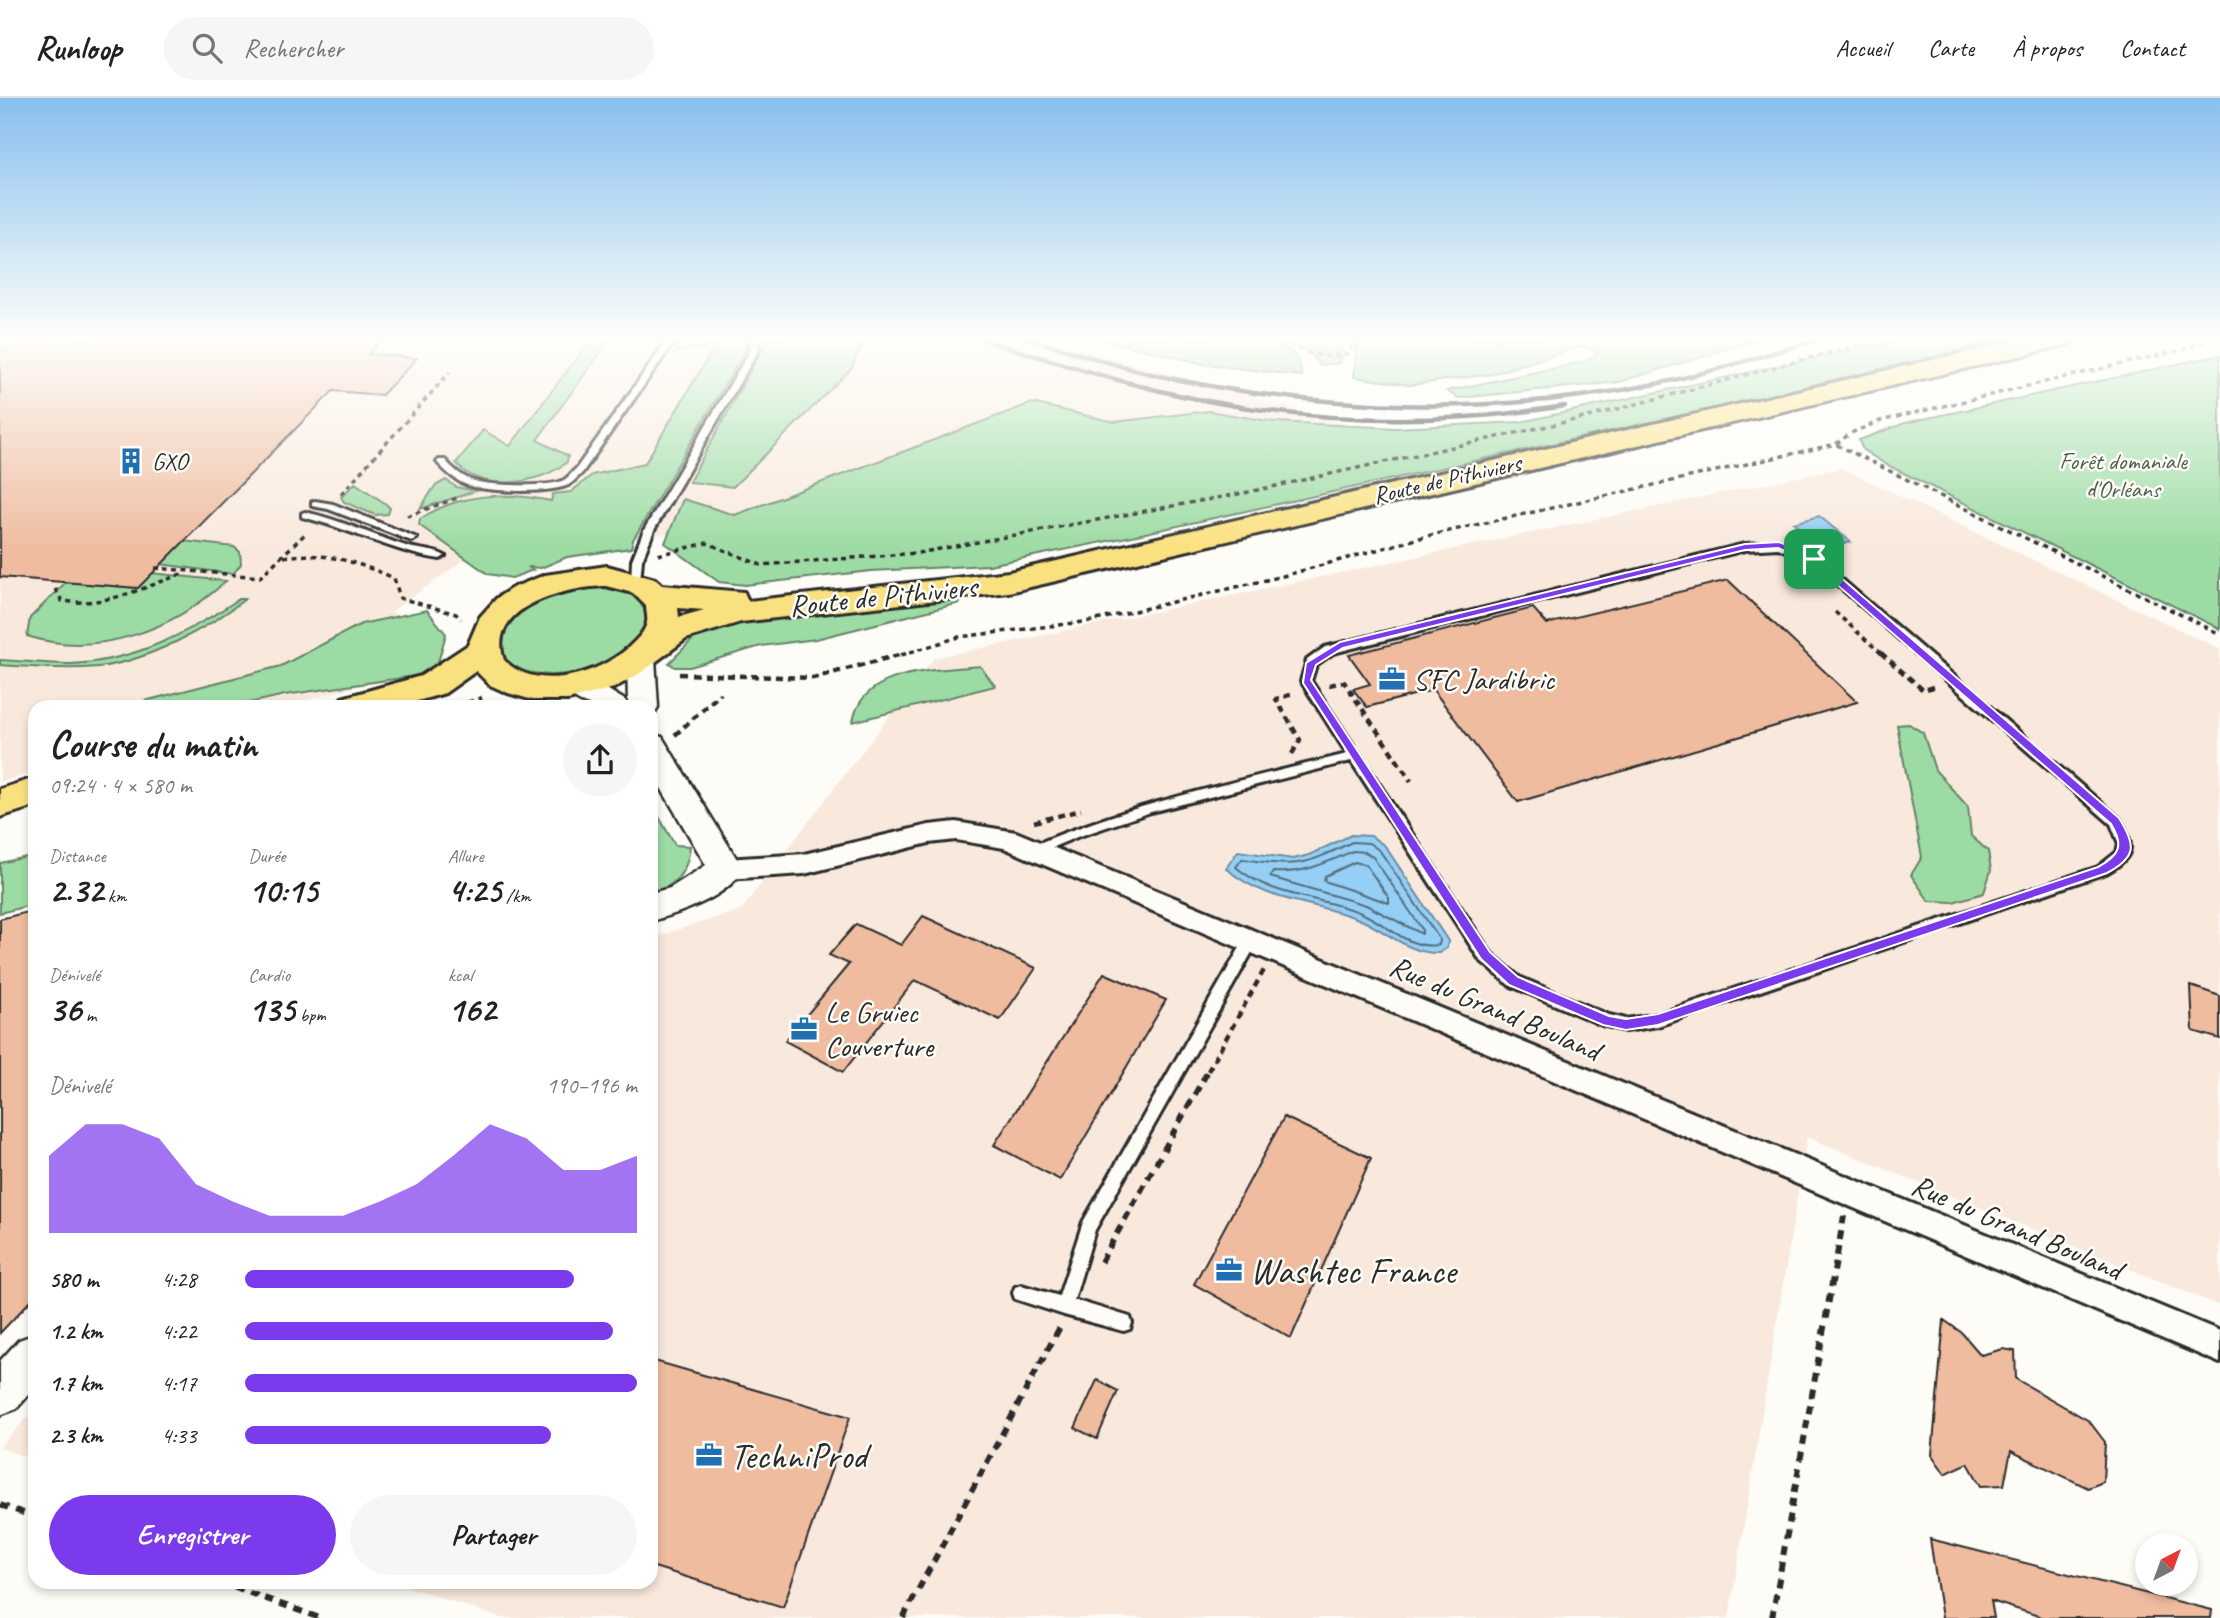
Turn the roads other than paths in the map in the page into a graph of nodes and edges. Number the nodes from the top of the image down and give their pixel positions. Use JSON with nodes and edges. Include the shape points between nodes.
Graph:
{"nodes":[{"id":1,"x":623,"y":409,"type":"edge"},
{"id":2,"x":720,"y":409,"type":"edge"},
{"id":3,"x":1753,"y":409,"type":"edge"},
{"id":4,"x":442,"y":462,"type":"dead end"},
{"id":5,"x":315,"y":504,"type":"dead end"},
{"id":6,"x":305,"y":515,"type":"dead end"},
{"id":7,"x":412,"y":538,"type":"dead end"},
{"id":8,"x":1159,"y":545,"type":"junction"},
{"id":9,"x":440,"y":556,"type":"dead end"},
{"id":10,"x":642,"y":579,"type":"junction"},
{"id":11,"x":484,"y":650,"type":"junction"},
{"id":12,"x":647,"y":653,"type":"junction"},
{"id":13,"x":579,"y":687,"type":"junction"},
{"id":14,"x":495,"y":690,"type":"junction"},
{"id":15,"x":379,"y":700,"type":"edge"},
{"id":16,"x":452,"y":700,"type":"edge"},
{"id":17,"x":602,"y":700,"type":"edge"},
{"id":18,"x":644,"y":700,"type":"edge"},
{"id":19,"x":661,"y":741,"type":"edge"},
{"id":20,"x":1354,"y":756,"type":"junction"},
{"id":21,"x":28,"y":794,"type":"edge"},
{"id":22,"x":0,"y":803,"type":"edge"},
{"id":23,"x":28,"y":809,"type":"edge"},
{"id":24,"x":0,"y":815,"type":"edge"},
{"id":25,"x":1035,"y":835,"type":"junction"},
{"id":26,"x":726,"y":869,"type":"junction"},
{"id":27,"x":658,"y":905,"type":"edge"},
{"id":28,"x":1263,"y":946,"type":"junction"},
{"id":29,"x":1021,"y":1293,"type":"dead end"},
{"id":30,"x":1064,"y":1307,"type":"junction"},
{"id":31,"x":1124,"y":1323,"type":"dead end"},
{"id":32,"x":2220,"y":1348,"type":"edge"},
{"id":33,"x":28,"y":1364,"type":"edge"},
{"id":34,"x":0,"y":1394,"type":"edge"}],
"edges":[{"from":1,"to":4,"type":"lane","via":[[566,483],[525,488],[469,483]]},
{"from":2,"to":10,"type":"lane","via":[[649,530]]},
{"from":3,"to":8,"type":"main road","name":"Route de Pithiviers"},
{"from":5,"to":7,"type":"lane"},
{"from":6,"to":9,"type":"lane"},
{"from":8,"to":10,"type":"main road","name":"Route de Pithiviers","via":[[976,574],[713,601]]},
{"from":8,"to":12,"type":"main road","name":"Route de Pithiviers","via":[[976,588],[727,614],[674,631]]},
{"from":10,"to":11,"type":"main road","name":"Route de Pithiviers","via":[[592,576],[543,586],[498,615]]},
{"from":10,"to":12,"type":"main road","via":[[662,606],[664,619]]},
{"from":11,"to":14,"type":"main road","via":[[496,673]]},
{"from":11,"to":15,"type":"main road","via":[[433,685]]},
{"from":12,"to":13,"type":"main road","name":"Route de Pithiviers","via":[[613,676]]},
{"from":12,"to":18,"type":"street"},
{"from":13,"to":14,"type":"main road","name":"Route de Pithiviers"},
{"from":13,"to":17,"type":"street"},
{"from":14,"to":16,"type":"main road"},
{"from":19,"to":26,"type":"street"},
{"from":20,"to":20,"type":"lane","via":[[1485,956],[1529,989],[1608,1021],[1642,1023],[2045,890],[2118,862],[2126,850],[2125,836],[2115,821],[1814,559],[1764,543],[1340,646],[1311,663],[1306,681]]},
{"from":20,"to":25,"type":"lane","via":[[1072,833]]},
{"from":21,"to":22,"type":"main road"},
{"from":23,"to":24,"type":"main road"},
{"from":25,"to":26,"type":"street","name":"Rue du Grand Bouland","via":[[1007,839],[956,831],[804,864]]},
{"from":25,"to":28,"type":"street","name":"Rue du Grand Bouland"},
{"from":26,"to":27,"type":"street","via":[[680,899]]},
{"from":28,"to":30,"type":"lane","via":[[1088,1227]]},
{"from":28,"to":32,"type":"street","name":"Rue du Grand Bouland"},
{"from":29,"to":30,"type":"lane"},
{"from":30,"to":31,"type":"lane"},
{"from":33,"to":34,"type":"street"}]}
